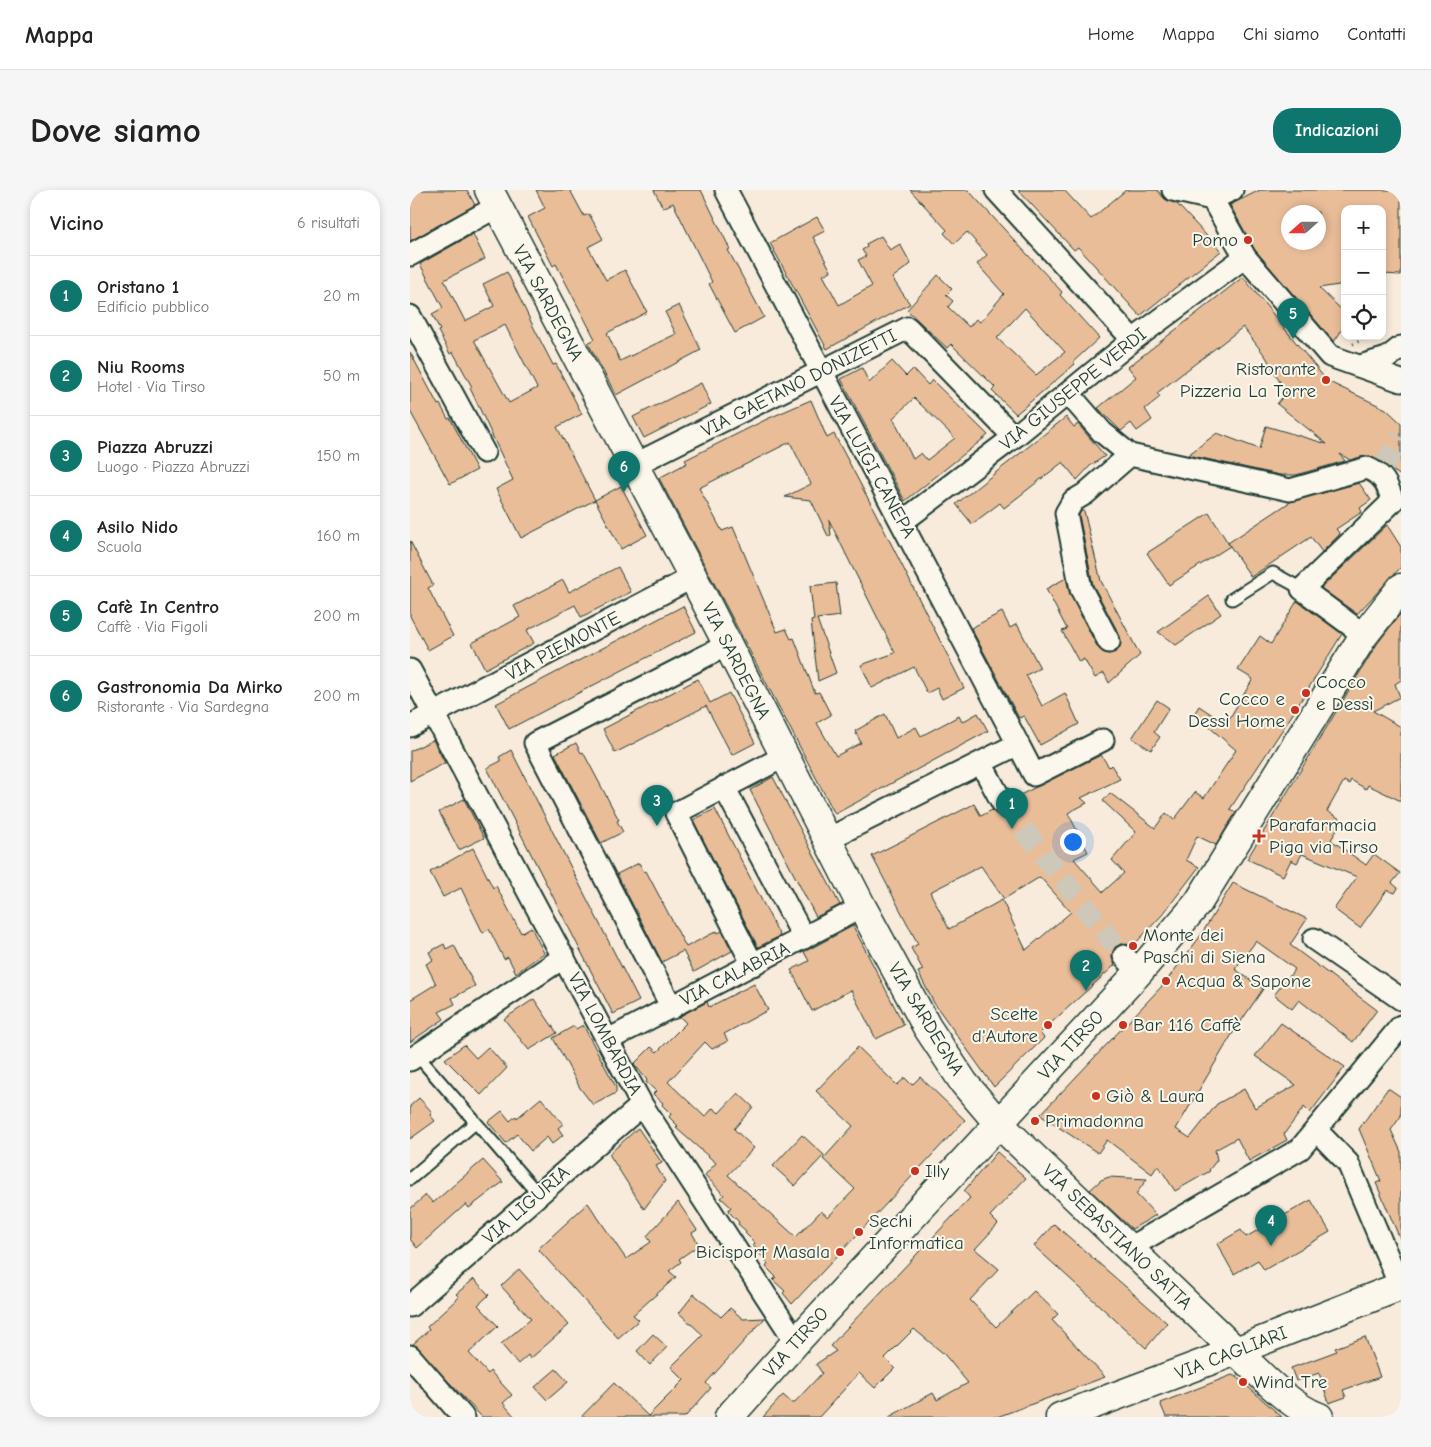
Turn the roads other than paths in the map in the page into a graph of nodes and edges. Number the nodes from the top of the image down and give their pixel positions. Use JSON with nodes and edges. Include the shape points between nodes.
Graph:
{"nodes":[{"id":1,"x":726,"y":190,"type":"edge"},
{"id":2,"x":996,"y":190,"type":"edge"},
{"id":3,"x":1173,"y":190,"type":"edge"},
{"id":4,"x":1232,"y":190,"type":"edge"},
{"id":5,"x":1209,"y":194,"type":"edge"},
{"id":6,"x":493,"y":198,"type":"edge"},
{"id":7,"x":410,"y":255,"type":"edge"},
{"id":8,"x":1245,"y":257,"type":"junction"},
{"id":9,"x":410,"y":316,"type":"edge"},
{"id":10,"x":1133,"y":340,"type":"junction"},
{"id":11,"x":1401,"y":347,"type":"edge"},
{"id":12,"x":1360,"y":366,"type":"junction"},
{"id":13,"x":820,"y":372,"type":"junction"},
{"id":14,"x":1401,"y":381,"type":"edge"},
{"id":15,"x":1068,"y":393,"type":"junction"},
{"id":16,"x":1014,"y":437,"type":"junction"},
{"id":17,"x":484,"y":452,"type":"dead end"},
{"id":18,"x":1130,"y":455,"type":"junction"},
{"id":19,"x":634,"y":465,"type":"junction"},
{"id":20,"x":902,"y":522,"type":"junction"},
{"id":21,"x":693,"y":577,"type":"junction"},
{"id":22,"x":1401,"y":588,"type":"edge"},
{"id":23,"x":1302,"y":589,"type":"junction"},
{"id":24,"x":1232,"y":599,"type":"dead end"},
{"id":25,"x":1364,"y":635,"type":"junction"},
{"id":26,"x":1109,"y":642,"type":"dead end"},
{"id":27,"x":728,"y":645,"type":"junction"},
{"id":28,"x":410,"y":670,"type":"edge"},
{"id":29,"x":433,"y":714,"type":"junction"},
{"id":30,"x":410,"y":726,"type":"edge"},
{"id":31,"x":1103,"y":740,"type":"dead end"},
{"id":32,"x":1018,"y":744,"type":"junction"},
{"id":33,"x":785,"y":756,"type":"junction"},
{"id":34,"x":981,"y":763,"type":"junction"},
{"id":35,"x":724,"y":787,"type":"junction"},
{"id":36,"x":1003,"y":804,"type":"tunnel mouth"},
{"id":37,"x":828,"y":839,"type":"junction"},
{"id":38,"x":862,"y":907,"type":"junction"},
{"id":39,"x":804,"y":938,"type":"junction"},
{"id":40,"x":1314,"y":939,"type":"dead end"},
{"id":41,"x":564,"y":957,"type":"junction"},
{"id":42,"x":753,"y":966,"type":"junction"},
{"id":43,"x":1401,"y":999,"type":"edge"},
{"id":44,"x":672,"y":1008,"type":"junction"},
{"id":45,"x":1401,"y":1026,"type":"edge"},
{"id":46,"x":608,"y":1040,"type":"junction"},
{"id":47,"x":413,"y":1058,"type":"edge"},
{"id":48,"x":642,"y":1105,"type":"junction"},
{"id":49,"x":475,"y":1123,"type":"junction"},
{"id":50,"x":998,"y":1123,"type":"junction"},
{"id":51,"x":1316,"y":1130,"type":"junction"},
{"id":52,"x":410,"y":1179,"type":"edge"},
{"id":53,"x":538,"y":1194,"type":"junction"},
{"id":54,"x":1129,"y":1248,"type":"junction"},
{"id":55,"x":1401,"y":1286,"type":"edge"},
{"id":56,"x":410,"y":1306,"type":"edge"},
{"id":57,"x":796,"y":1342,"type":"junction"},
{"id":58,"x":1236,"y":1351,"type":"junction"},
{"id":59,"x":410,"y":1356,"type":"edge"},
{"id":60,"x":463,"y":1417,"type":"edge"},
{"id":61,"x":729,"y":1417,"type":"edge"},
{"id":62,"x":1060,"y":1417,"type":"edge"},
{"id":63,"x":1319,"y":1417,"type":"edge"}],
"edges":[{"from":1,"to":13,"type":"street","name":"VIA LUIGI CANEPA"},
{"from":2,"to":10,"type":"street"},
{"from":3,"to":5,"type":"street"},
{"from":4,"to":5,"type":"street"},
{"from":5,"to":8,"type":"street"},
{"from":6,"to":7,"type":"street"},
{"from":6,"to":19,"type":"street","name":"VIA SARDEGNA"},
{"from":8,"to":10,"type":"street","name":"VIA GIUSEPPE VERDI"},
{"from":8,"to":12,"type":"street","via":[[1330,356]]},
{"from":9,"to":17,"type":"street"},
{"from":10,"to":15,"type":"street","name":"VIA GIUSEPPE VERDI"},
{"from":11,"to":12,"type":"street","via":[[1387,358]]},
{"from":12,"to":14,"type":"street"},
{"from":13,"to":16,"type":"street","name":"VIA GAETANO DONIZETTI","via":[[908,328]]},
{"from":13,"to":19,"type":"street","name":"VIA GAETANO DONIZETTI"},
{"from":13,"to":20,"type":"street","name":"VIA LUIGI CANEPA"},
{"from":15,"to":16,"type":"street","name":"VIA GIUSEPPE VERDI"},
{"from":15,"to":18,"type":"street","via":[[1102,432]]},
{"from":16,"to":20,"type":"street","name":"VIA GIUSEPPE VERDI"},
{"from":18,"to":23,"type":"street","via":[[1290,490],[1367,468],[1381,470],[1393,501]]},
{"from":18,"to":26,"type":"street","via":[[1086,494],[1073,501],[1066,513],[1081,589]]},
{"from":19,"to":21,"type":"street","name":"VIA SARDEGNA"},
{"from":20,"to":32,"type":"street","name":"VIA LUIGI CANEPA"},
{"from":21,"to":27,"type":"street","name":"VIA SARDEGNA"},
{"from":21,"to":29,"type":"street","name":"VIA PIEMONTE"},
{"from":22,"to":25,"type":"street","name":"VIA TIRSO"},
{"from":23,"to":24,"type":"lane","via":[[1273,573]]},
{"from":23,"to":25,"type":"street"},
{"from":25,"to":50,"type":"street","name":"VIA TIRSO","via":[[1198,903],[1131,964]]},
{"from":27,"to":33,"type":"street","name":"VIA SARDEGNA"},
{"from":27,"to":44,"type":"street","via":[[535,743]]},
{"from":28,"to":29,"type":"street","name":"VIA LOMBARDIA"},
{"from":29,"to":30,"type":"street","name":"VIA PIEMONTE"},
{"from":29,"to":41,"type":"street","name":"VIA LOMBARDIA"},
{"from":31,"to":32,"type":"street","name":"VIA LUIGI CANEPA","via":[[1034,775]]},
{"from":32,"to":34,"type":"street"},
{"from":33,"to":35,"type":"street"},
{"from":33,"to":37,"type":"street","name":"VIA SARDEGNA"},
{"from":34,"to":36,"type":"street"},
{"from":34,"to":37,"type":"street"},
{"from":35,"to":39,"type":"street"},
{"from":35,"to":42,"type":"street","via":[[676,813]]},
{"from":37,"to":38,"type":"street","name":"VIA SARDEGNA"},
{"from":38,"to":39,"type":"street","name":"VIA CALABRIA"},
{"from":38,"to":50,"type":"street","name":"VIA SARDEGNA","via":[[927,1027],[964,1083]]},
{"from":39,"to":42,"type":"street","name":"VIA CALABRIA"},
{"from":40,"to":43,"type":"street"},
{"from":41,"to":46,"type":"street","name":"VIA LOMBARDIA"},
{"from":41,"to":47,"type":"street"},
{"from":42,"to":44,"type":"street","name":"VIA CALABRIA"},
{"from":44,"to":46,"type":"street","name":"VIA CALABRIA"},
{"from":45,"to":51,"type":"street"},
{"from":46,"to":48,"type":"street","name":"VIA LOMBARDIA"},
{"from":47,"to":49,"type":"lane"},
{"from":48,"to":53,"type":"street","name":"VIA LIGURIA"},
{"from":48,"to":57,"type":"street","name":"VIA LOMBARDIA"},
{"from":49,"to":52,"type":"lane"},
{"from":49,"to":53,"type":"lane"},
{"from":50,"to":54,"type":"street","name":"VIA SEBASTIANO SATTA"},
{"from":50,"to":57,"type":"street","name":"VIA TIRSO"},
{"from":51,"to":54,"type":"street","via":[[1300,1149]]},
{"from":51,"to":55,"type":"street","via":[[1348,1163]]},
{"from":53,"to":56,"type":"street","name":"VIA LIGURIA"},
{"from":54,"to":58,"type":"street","name":"VIA SEBASTIANO SATTA"},
{"from":55,"to":58,"type":"street","name":"VIA CAGLIARI"},
{"from":57,"to":61,"type":"street","name":"VIA TIRSO"},
{"from":58,"to":62,"type":"street","name":"VIA CAGLIARI"},
{"from":58,"to":63,"type":"street","name":"VIA SEBASTIANO SATTA","via":[[1271,1384]]},
{"from":59,"to":60,"type":"street"}]}
